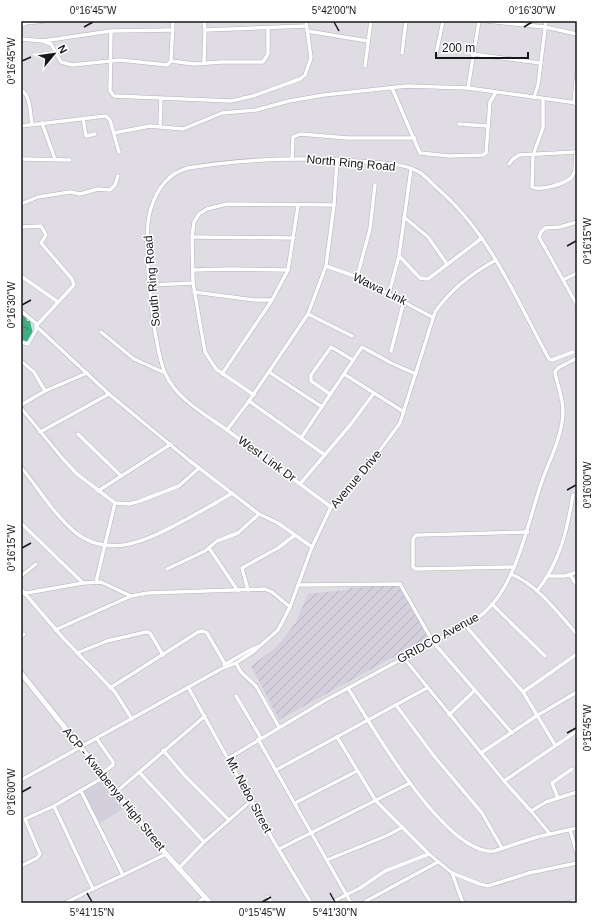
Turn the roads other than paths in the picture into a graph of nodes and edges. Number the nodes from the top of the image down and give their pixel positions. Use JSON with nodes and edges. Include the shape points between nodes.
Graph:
{"nodes":[{"id":1,"x":44,"y":21,"type":"edge"},
{"id":2,"x":173,"y":21,"type":"edge"},
{"id":3,"x":204,"y":21,"type":"edge"},
{"id":4,"x":306,"y":21,"type":"edge"},
{"id":5,"x":372,"y":21,"type":"edge"},
{"id":6,"x":406,"y":21,"type":"edge"},
{"id":7,"x":443,"y":21,"type":"edge"},
{"id":8,"x":479,"y":21,"type":"edge"},
{"id":9,"x":487,"y":21,"type":"edge"},
{"id":10,"x":546,"y":21,"type":"edge"},
{"id":11,"x":25,"y":22,"type":"edge"},
{"id":12,"x":21,"y":26,"type":"edge"},
{"id":13,"x":306,"y":26,"type":"junction"},
{"id":14,"x":545,"y":27,"type":"junction"},
{"id":15,"x":268,"y":28,"type":"junction"},
{"id":16,"x":173,"y":30,"type":"junction"},
{"id":17,"x":205,"y":30,"type":"junction"},
{"id":18,"x":111,"y":31,"type":"junction"},
{"id":19,"x":307,"y":31,"type":"junction"},
{"id":20,"x":577,"y":34,"type":"edge"},
{"id":21,"x":21,"y":39,"type":"edge"},
{"id":22,"x":43,"y":41,"type":"junction"},
{"id":23,"x":368,"y":41,"type":"junction"},
{"id":24,"x":402,"y":53,"type":"dead end"},
{"id":25,"x":436,"y":54,"type":"dead end"},
{"id":26,"x":472,"y":54,"type":"junction"},
{"id":27,"x":110,"y":61,"type":"junction"},
{"id":28,"x":171,"y":61,"type":"junction"},
{"id":29,"x":204,"y":63,"type":"junction"},
{"id":30,"x":541,"y":63,"type":"junction"},
{"id":31,"x":365,"y":66,"type":"dead end"},
{"id":32,"x":577,"y":72,"type":"edge"},
{"id":33,"x":392,"y":88,"type":"junction"},
{"id":34,"x":468,"y":88,"type":"junction"},
{"id":35,"x":21,"y":90,"type":"edge"},
{"id":36,"x":496,"y":92,"type":"junction"},
{"id":37,"x":534,"y":97,"type":"junction"},
{"id":38,"x":161,"y":99,"type":"junction"},
{"id":39,"x":542,"y":99,"type":"junction"},
{"id":40,"x":575,"y":103,"type":"edge"},
{"id":41,"x":83,"y":118,"type":"junction"},
{"id":42,"x":42,"y":123,"type":"junction"},
{"id":43,"x":32,"y":124,"type":"junction"},
{"id":44,"x":459,"y":124,"type":"dead end"},
{"id":45,"x":21,"y":126,"type":"edge"},
{"id":46,"x":487,"y":126,"type":"junction"},
{"id":47,"x":160,"y":127,"type":"junction"},
{"id":48,"x":114,"y":133,"type":"junction"},
{"id":49,"x":95,"y":134,"type":"dead end"},
{"id":50,"x":415,"y":138,"type":"junction"},
{"id":51,"x":119,"y":152,"type":"dead end"},
{"id":52,"x":576,"y":152,"type":"edge"},
{"id":53,"x":533,"y":155,"type":"junction"},
{"id":54,"x":21,"y":159,"type":"edge"},
{"id":55,"x":55,"y":159,"type":"junction"},
{"id":56,"x":292,"y":159,"type":"junction"},
{"id":57,"x":337,"y":159,"type":"junction"},
{"id":58,"x":70,"y":160,"type":"dead end"},
{"id":59,"x":270,"y":160,"type":"joint"},
{"id":60,"x":509,"y":164,"type":"dead end"},
{"id":61,"x":412,"y":169,"type":"junction"},
{"id":62,"x":118,"y":176,"type":"dead end"},
{"id":63,"x":375,"y":185,"type":"dead end"},
{"id":64,"x":21,"y":204,"type":"edge"},
{"id":65,"x":334,"y":205,"type":"junction"},
{"id":66,"x":298,"y":206,"type":"junction"},
{"id":67,"x":404,"y":217,"type":"junction"},
{"id":68,"x":577,"y":222,"type":"edge"},
{"id":69,"x":21,"y":227,"type":"edge"},
{"id":70,"x":192,"y":237,"type":"junction"},
{"id":71,"x":294,"y":238,"type":"junction"},
{"id":72,"x":482,"y":238,"type":"junction"},
{"id":73,"x":399,"y":256,"type":"junction"},
{"id":74,"x":496,"y":260,"type":"junction"},
{"id":75,"x":447,"y":264,"type":"junction"},
{"id":76,"x":326,"y":266,"type":"junction"},
{"id":77,"x":193,"y":270,"type":"junction"},
{"id":78,"x":288,"y":270,"type":"junction"},
{"id":79,"x":577,"y":273,"type":"edge"},
{"id":80,"x":21,"y":276,"type":"edge"},
{"id":81,"x":357,"y":277,"type":"junction"},
{"id":82,"x":562,"y":280,"type":"junction"},
{"id":83,"x":193,"y":283,"type":"junction"},
{"id":84,"x":150,"y":285,"type":"junction"},
{"id":85,"x":194,"y":292,"type":"junction"},
{"id":86,"x":389,"y":293,"type":"junction"},
{"id":87,"x":272,"y":300,"type":"junction"},
{"id":88,"x":404,"y":301,"type":"junction"},
{"id":89,"x":58,"y":302,"type":"junction"},
{"id":90,"x":577,"y":305,"type":"edge"},
{"id":91,"x":21,"y":311,"type":"edge"},
{"id":92,"x":308,"y":314,"type":"junction"},
{"id":93,"x":432,"y":317,"type":"junction"},
{"id":94,"x":37,"y":325,"type":"junction"},
{"id":95,"x":101,"y":332,"type":"dead end"},
{"id":96,"x":352,"y":336,"type":"dead end"},
{"id":97,"x":21,"y":342,"type":"edge"},
{"id":98,"x":391,"y":351,"type":"dead end"},
{"id":99,"x":573,"y":352,"type":"dead end"},
{"id":100,"x":577,"y":358,"type":"edge"},
{"id":101,"x":353,"y":360,"type":"junction"},
{"id":102,"x":21,"y":361,"type":"edge"},
{"id":103,"x":269,"y":372,"type":"junction"},
{"id":104,"x":86,"y":373,"type":"junction"},
{"id":105,"x":165,"y":373,"type":"junction"},
{"id":106,"x":222,"y":374,"type":"junction"},
{"id":107,"x":344,"y":374,"type":"junction"},
{"id":108,"x":416,"y":374,"type":"junction"},
{"id":109,"x":45,"y":391,"type":"junction"},
{"id":110,"x":374,"y":393,"type":"junction"},
{"id":111,"x":108,"y":394,"type":"junction"},
{"id":112,"x":330,"y":394,"type":"junction"},
{"id":113,"x":254,"y":395,"type":"junction"},
{"id":114,"x":249,"y":401,"type":"junction"},
{"id":115,"x":21,"y":406,"type":"edge"},
{"id":116,"x":322,"y":407,"type":"junction"},
{"id":117,"x":404,"y":412,"type":"junction"},
{"id":118,"x":227,"y":430,"type":"junction"},
{"id":119,"x":40,"y":432,"type":"junction"},
{"id":120,"x":78,"y":434,"type":"dead end"},
{"id":121,"x":301,"y":438,"type":"junction"},
{"id":122,"x":171,"y":444,"type":"junction"},
{"id":123,"x":325,"y":455,"type":"junction"},
{"id":124,"x":21,"y":467,"type":"edge"},
{"id":125,"x":199,"y":468,"type":"junction"},
{"id":126,"x":24,"y":471,"type":"junction"},
{"id":127,"x":21,"y":474,"type":"edge"},
{"id":128,"x":120,"y":475,"type":"junction"},
{"id":129,"x":300,"y":484,"type":"junction"},
{"id":130,"x":98,"y":491,"type":"junction"},
{"id":131,"x":232,"y":493,"type":"junction"},
{"id":132,"x":573,"y":495,"type":"dead end"},
{"id":133,"x":115,"y":503,"type":"junction"},
{"id":134,"x":331,"y":507,"type":"junction"},
{"id":135,"x":259,"y":514,"type":"junction"},
{"id":136,"x":21,"y":524,"type":"edge"},
{"id":137,"x":528,"y":532,"type":"junction"},
{"id":138,"x":295,"y":534,"type":"junction"},
{"id":139,"x":104,"y":545,"type":"junction"},
{"id":140,"x":312,"y":547,"type":"junction"},
{"id":141,"x":209,"y":548,"type":"junction"},
{"id":142,"x":36,"y":564,"type":"dead end"},
{"id":143,"x":514,"y":567,"type":"junction"},
{"id":144,"x":167,"y":569,"type":"dead end"},
{"id":145,"x":577,"y":572,"type":"edge"},
{"id":146,"x":511,"y":574,"type":"junction"},
{"id":147,"x":570,"y":575,"type":"junction"},
{"id":148,"x":21,"y":576,"type":"edge"},
{"id":149,"x":548,"y":576,"type":"junction"},
{"id":150,"x":96,"y":582,"type":"junction"},
{"id":151,"x":83,"y":583,"type":"junction"},
{"id":152,"x":298,"y":585,"type":"junction"},
{"id":153,"x":577,"y":585,"type":"edge"},
{"id":154,"x":21,"y":589,"type":"edge"},
{"id":155,"x":248,"y":590,"type":"junction"},
{"id":156,"x":238,"y":591,"type":"junction"},
{"id":157,"x":537,"y":591,"type":"junction"},
{"id":158,"x":23,"y":593,"type":"edge"},
{"id":159,"x":131,"y":596,"type":"junction"},
{"id":160,"x":492,"y":604,"type":"junction"},
{"id":161,"x":290,"y":607,"type":"junction"},
{"id":162,"x":465,"y":625,"type":"junction"},
{"id":163,"x":55,"y":630,"type":"junction"},
{"id":164,"x":577,"y":634,"type":"edge"},
{"id":165,"x":433,"y":642,"type":"junction"},
{"id":166,"x":260,"y":646,"type":"junction"},
{"id":167,"x":77,"y":653,"type":"junction"},
{"id":168,"x":577,"y":654,"type":"edge"},
{"id":169,"x":163,"y":655,"type":"junction"},
{"id":170,"x":545,"y":656,"type":"dead end"},
{"id":171,"x":404,"y":658,"type":"junction"},
{"id":172,"x":236,"y":663,"type":"junction"},
{"id":173,"x":225,"y":664,"type":"junction"},
{"id":174,"x":221,"y":669,"type":"junction"},
{"id":175,"x":21,"y":673,"type":"edge"},
{"id":176,"x":188,"y":687,"type":"junction"},
{"id":177,"x":110,"y":688,"type":"junction"},
{"id":178,"x":348,"y":688,"type":"junction"},
{"id":179,"x":427,"y":688,"type":"junction"},
{"id":180,"x":474,"y":691,"type":"junction"},
{"id":181,"x":522,"y":692,"type":"junction"},
{"id":182,"x":577,"y":692,"type":"edge"},
{"id":183,"x":236,"y":696,"type":"dead end"},
{"id":184,"x":396,"y":705,"type":"junction"},
{"id":185,"x":449,"y":715,"type":"junction"},
{"id":186,"x":538,"y":715,"type":"junction"},
{"id":187,"x":205,"y":716,"type":"junction"},
{"id":188,"x":132,"y":719,"type":"junction"},
{"id":189,"x":368,"y":720,"type":"junction"},
{"id":190,"x":279,"y":728,"type":"junction"},
{"id":191,"x":577,"y":731,"type":"edge"},
{"id":192,"x":512,"y":733,"type":"junction"},
{"id":193,"x":337,"y":737,"type":"junction"},
{"id":194,"x":97,"y":739,"type":"junction"},
{"id":195,"x":260,"y":739,"type":"junction"},
{"id":196,"x":555,"y":746,"type":"junction"},
{"id":197,"x":81,"y":748,"type":"junction"},
{"id":198,"x":163,"y":750,"type":"junction"},
{"id":199,"x":482,"y":754,"type":"junction"},
{"id":200,"x":229,"y":758,"type":"junction"},
{"id":201,"x":276,"y":770,"type":"junction"},
{"id":202,"x":572,"y":770,"type":"dead end"},
{"id":203,"x":357,"y":771,"type":"junction"},
{"id":204,"x":139,"y":772,"type":"junction"},
{"id":205,"x":103,"y":776,"type":"junction"},
{"id":206,"x":21,"y":780,"type":"edge"},
{"id":207,"x":504,"y":782,"type":"junction"},
{"id":208,"x":410,"y":783,"type":"junction"},
{"id":209,"x":81,"y":791,"type":"junction"},
{"id":210,"x":116,"y":792,"type":"junction"},
{"id":211,"x":577,"y":792,"type":"edge"},
{"id":212,"x":558,"y":798,"type":"junction"},
{"id":213,"x":252,"y":800,"type":"junction"},
{"id":214,"x":376,"y":801,"type":"junction"},
{"id":215,"x":295,"y":802,"type":"junction"},
{"id":216,"x":54,"y":806,"type":"junction"},
{"id":217,"x":533,"y":809,"type":"junction"},
{"id":218,"x":25,"y":820,"type":"junction"},
{"id":219,"x":229,"y":820,"type":"junction"},
{"id":220,"x":21,"y":821,"type":"edge"},
{"id":221,"x":403,"y":827,"type":"junction"},
{"id":222,"x":577,"y":828,"type":"edge"},
{"id":223,"x":570,"y":830,"type":"junction"},
{"id":224,"x":311,"y":832,"type":"junction"},
{"id":225,"x":550,"y":834,"type":"junction"},
{"id":226,"x":204,"y":842,"type":"junction"},
{"id":227,"x":502,"y":848,"type":"junction"},
{"id":228,"x":279,"y":849,"type":"junction"},
{"id":229,"x":166,"y":854,"type":"junction"},
{"id":230,"x":429,"y":854,"type":"junction"},
{"id":231,"x":577,"y":854,"type":"edge"},
{"id":232,"x":328,"y":860,"type":"junction"},
{"id":233,"x":438,"y":862,"type":"junction"},
{"id":234,"x":577,"y":863,"type":"edge"},
{"id":235,"x":21,"y":866,"type":"edge"},
{"id":236,"x":178,"y":869,"type":"junction"},
{"id":237,"x":452,"y":873,"type":"junction"},
{"id":238,"x":123,"y":876,"type":"junction"},
{"id":239,"x":92,"y":890,"type":"junction"},
{"id":240,"x":347,"y":894,"type":"junction"},
{"id":241,"x":268,"y":897,"type":"dead end"},
{"id":242,"x":205,"y":898,"type":"junction"},
{"id":243,"x":577,"y":900,"type":"edge"},
{"id":244,"x":366,"y":901,"type":"dead end"},
{"id":245,"x":67,"y":902,"type":"dead end"},
{"id":246,"x":198,"y":903,"type":"edge"},
{"id":247,"x":210,"y":903,"type":"edge"},
{"id":248,"x":272,"y":903,"type":"edge"},
{"id":249,"x":311,"y":903,"type":"edge"},
{"id":250,"x":330,"y":903,"type":"edge"},
{"id":251,"x":351,"y":903,"type":"edge"},
{"id":252,"x":462,"y":903,"type":"edge"},
{"id":253,"x":567,"y":903,"type":"edge"}],
"edges":[{"from":1,"to":11,"type":"street"},
{"from":2,"to":16,"type":"street"},
{"from":3,"to":17,"type":"street"},
{"from":4,"to":13,"type":"street"},
{"from":5,"to":23,"type":"street"},
{"from":6,"to":24,"type":"street"},
{"from":7,"to":25,"type":"street"},
{"from":8,"to":26,"type":"street"},
{"from":9,"to":14,"type":"street"},
{"from":10,"to":14,"type":"street"},
{"from":11,"to":12,"type":"street"},
{"from":13,"to":15,"type":"street"},
{"from":13,"to":19,"type":"street"},
{"from":14,"to":20,"type":"street"},
{"from":14,"to":30,"type":"street"},
{"from":15,"to":17,"type":"street"},
{"from":15,"to":29,"type":"street","via":[[268,54],[263,62]]},
{"from":16,"to":18,"type":"street"},
{"from":16,"to":28,"type":"street"},
{"from":17,"to":29,"type":"street"},
{"from":18,"to":22,"type":"street"},
{"from":18,"to":27,"type":"street"},
{"from":19,"to":23,"type":"street"},
{"from":19,"to":38,"type":"street","via":[[311,58],[305,75],[300,79],[231,101]]},
{"from":21,"to":22,"type":"street"},
{"from":22,"to":27,"type":"street","via":[[54,47],[61,62],[64,63],[72,65]]},
{"from":23,"to":31,"type":"street"},
{"from":26,"to":30,"type":"street"},
{"from":26,"to":34,"type":"street"},
{"from":27,"to":28,"type":"street","via":[[167,65]]},
{"from":27,"to":38,"type":"street","via":[[111,94]]},
{"from":28,"to":29,"type":"street"},
{"from":30,"to":37,"type":"street"},
{"from":32,"to":40,"type":"street"},
{"from":33,"to":34,"type":"street"},
{"from":33,"to":47,"type":"street","via":[[308,97],[256,110],[229,112],[183,129]]},
{"from":33,"to":50,"type":"street"},
{"from":34,"to":36,"type":"street"},
{"from":35,"to":43,"type":"street","via":[[28,98]]},
{"from":36,"to":37,"type":"street"},
{"from":36,"to":46,"type":"street","via":[[490,102]]},
{"from":37,"to":39,"type":"street"},
{"from":38,"to":47,"type":"street"},
{"from":39,"to":40,"type":"street"},
{"from":39,"to":53,"type":"street","via":[[543,128]]},
{"from":41,"to":42,"type":"street"},
{"from":41,"to":48,"type":"street","via":[[106,116]]},
{"from":41,"to":49,"type":"street","via":[[86,136]]},
{"from":42,"to":43,"type":"street"},
{"from":42,"to":55,"type":"street"},
{"from":43,"to":45,"type":"street"},
{"from":44,"to":46,"type":"street"},
{"from":46,"to":50,"type":"street","via":[[486,153],[483,155],[449,156],[421,153]]},
{"from":47,"to":48,"type":"street","via":[[150,126]]},
{"from":48,"to":51,"type":"street"},
{"from":50,"to":56,"type":"street","via":[[348,138],[300,134],[292,140]]},
{"from":52,"to":53,"type":"street"},
{"from":52,"to":53,"type":"street","via":[[572,178],[537,188],[531,185]]},
{"from":53,"to":60,"type":"street","via":[[520,155]]},
{"from":54,"to":55,"type":"street"},
{"from":55,"to":58,"type":"street"},
{"from":56,"to":57,"type":"street","name":"North Ring Road"},
{"from":56,"to":59,"type":"street","name":"North Ring Road"},
{"from":57,"to":61,"type":"street","name":"North Ring Road"},
{"from":57,"to":65,"type":"street","name":"West Link Dr"},
{"from":59,"to":84,"type":"street","name":"South Ring Road","via":[[188,168],[168,179],[160,188],[150,210]]},
{"from":61,"to":67,"type":"street"},
{"from":61,"to":72,"type":"street","name":"North Ring Road","via":[[447,196]]},
{"from":62,"to":64,"type":"street","via":[[110,190],[98,189],[80,194],[70,192],[38,197]]},
{"from":63,"to":81,"type":"street","via":[[370,229]]},
{"from":65,"to":66,"type":"street"},
{"from":65,"to":76,"type":"street","name":"West Link Dr"},
{"from":66,"to":70,"type":"street","via":[[216,205],[199,214],[194,222]]},
{"from":66,"to":71,"type":"street"},
{"from":67,"to":73,"type":"street"},
{"from":67,"to":75,"type":"street","via":[[428,237]]},
{"from":68,"to":82,"type":"street","via":[[545,228],[539,237]]},
{"from":69,"to":89,"type":"street","via":[[41,226],[46,235],[41,243],[72,279],[74,285]]},
{"from":70,"to":71,"type":"street"},
{"from":70,"to":77,"type":"street"},
{"from":71,"to":78,"type":"street"},
{"from":72,"to":74,"type":"street","name":"North Ring Road"},
{"from":72,"to":75,"type":"street"},
{"from":73,"to":75,"type":"street","via":[[420,278],[425,279],[431,278]]},
{"from":73,"to":86,"type":"street"},
{"from":74,"to":93,"type":"street","name":"Avenue Drive","via":[[461,283],[442,301]]},
{"from":74,"to":99,"type":"street","name":"North Ring Road","via":[[549,358],[552,360]]},
{"from":76,"to":81,"type":"street","name":"Wawa Link"},
{"from":76,"to":92,"type":"street","name":"West Link Dr"},
{"from":77,"to":78,"type":"street"},
{"from":77,"to":83,"type":"street"},
{"from":78,"to":87,"type":"street"},
{"from":79,"to":82,"type":"street"},
{"from":80,"to":89,"type":"street"},
{"from":81,"to":86,"type":"street","name":"Wawa Link"},
{"from":82,"to":90,"type":"street"},
{"from":83,"to":84,"type":"street"},
{"from":83,"to":85,"type":"street"},
{"from":84,"to":105,"type":"street","name":"South Ring Road","via":[[159,353]]},
{"from":85,"to":87,"type":"street"},
{"from":85,"to":106,"type":"street","via":[[205,352]]},
{"from":86,"to":88,"type":"street","name":"Wawa Link"},
{"from":87,"to":106,"type":"street"},
{"from":88,"to":93,"type":"street","name":"Wawa Link"},
{"from":88,"to":98,"type":"street"},
{"from":89,"to":94,"type":"street"},
{"from":91,"to":94,"type":"street"},
{"from":92,"to":96,"type":"street"},
{"from":92,"to":103,"type":"street","name":"West Link Dr"},
{"from":93,"to":108,"type":"street","name":"Avenue Drive"},
{"from":94,"to":97,"type":"street","via":[[28,344]]},
{"from":94,"to":104,"type":"street"},
{"from":95,"to":105,"type":"street","via":[[134,359]]},
{"from":100,"to":137,"type":"street","name":"GRIDCO Avenue","via":[[555,372],[563,410],[562,418],[556,446]]},
{"from":101,"to":107,"type":"street"},
{"from":101,"to":108,"type":"street","via":[[360,348],[365,347]]},
{"from":101,"to":112,"type":"street","via":[[331,347],[311,375],[311,381]]},
{"from":102,"to":109,"type":"street","via":[[34,372]]},
{"from":103,"to":113,"type":"street","name":"West Link Dr"},
{"from":103,"to":116,"type":"street"},
{"from":104,"to":109,"type":"street"},
{"from":104,"to":111,"type":"street"},
{"from":105,"to":118,"type":"street","name":"South Ring Road","via":[[176,390]]},
{"from":106,"to":113,"type":"street"},
{"from":107,"to":110,"type":"street"},
{"from":107,"to":112,"type":"street"},
{"from":108,"to":117,"type":"street","name":"Avenue Drive"},
{"from":109,"to":115,"type":"street"},
{"from":110,"to":117,"type":"street"},
{"from":110,"to":123,"type":"street","name":"West Link Dr"},
{"from":111,"to":119,"type":"street"},
{"from":111,"to":122,"type":"street"},
{"from":112,"to":116,"type":"street"},
{"from":113,"to":114,"type":"street","name":"West Link Dr"},
{"from":114,"to":118,"type":"street","name":"West Link Dr"},
{"from":114,"to":121,"type":"street"},
{"from":115,"to":119,"type":"street"},
{"from":116,"to":121,"type":"street"},
{"from":117,"to":134,"type":"street","name":"Avenue Drive","via":[[381,450]]},
{"from":118,"to":129,"type":"street","name":"West Link Dr"},
{"from":119,"to":130,"type":"street","via":[[62,459]]},
{"from":120,"to":128,"type":"street"},
{"from":121,"to":123,"type":"street"},
{"from":122,"to":125,"type":"street"},
{"from":122,"to":128,"type":"street"},
{"from":123,"to":129,"type":"street","name":"West Link Dr"},
{"from":124,"to":126,"type":"street"},
{"from":125,"to":131,"type":"street"},
{"from":125,"to":133,"type":"street","via":[[178,486],[129,504]]},
{"from":126,"to":127,"type":"street"},
{"from":126,"to":139,"type":"street","via":[[58,515],[76,533],[88,541]]},
{"from":128,"to":130,"type":"street"},
{"from":129,"to":134,"type":"street"},
{"from":130,"to":133,"type":"street"},
{"from":131,"to":135,"type":"street"},
{"from":131,"to":139,"type":"street","via":[[146,540],[126,545]]},
{"from":132,"to":149,"type":"street","via":[[567,530]]},
{"from":133,"to":139,"type":"street"},
{"from":134,"to":140,"type":"street","name":"Avenue Drive"},
{"from":135,"to":138,"type":"street"},
{"from":135,"to":141,"type":"street","via":[[238,533],[217,541]]},
{"from":136,"to":151,"type":"street"},
{"from":137,"to":143,"type":"street","name":"GRIDCO Avenue"},
{"from":137,"to":143,"type":"street","via":[[416,535],[413,539],[413,567],[416,569]]},
{"from":138,"to":140,"type":"street"},
{"from":138,"to":155,"type":"street","via":[[278,548],[242,568]]},
{"from":139,"to":150,"type":"street"},
{"from":140,"to":152,"type":"street","name":"Avenue Drive"},
{"from":141,"to":144,"type":"street"},
{"from":141,"to":156,"type":"street"},
{"from":142,"to":148,"type":"street"},
{"from":143,"to":146,"type":"street","name":"GRIDCO Avenue"},
{"from":145,"to":147,"type":"street"},
{"from":146,"to":157,"type":"street"},
{"from":146,"to":160,"type":"street","name":"GRIDCO Avenue"},
{"from":147,"to":149,"type":"street"},
{"from":147,"to":153,"type":"street"},
{"from":149,"to":157,"type":"street"},
{"from":150,"to":151,"type":"street"},
{"from":150,"to":159,"type":"street"},
{"from":151,"to":158,"type":"street"},
{"from":152,"to":161,"type":"street","name":"Avenue Drive"},
{"from":152,"to":165,"type":"street","via":[[400,584]]},
{"from":154,"to":158,"type":"street"},
{"from":155,"to":156,"type":"street"},
{"from":155,"to":161,"type":"street","via":[[269,590]]},
{"from":156,"to":159,"type":"street","via":[[210,590]]},
{"from":157,"to":164,"type":"street"},
{"from":158,"to":163,"type":"street"},
{"from":159,"to":163,"type":"street"},
{"from":160,"to":162,"type":"street","name":"GRIDCO Avenue","via":[[480,616]]},
{"from":160,"to":170,"type":"street"},
{"from":161,"to":166,"type":"street","name":"Avenue Drive","via":[[278,630]]},
{"from":162,"to":165,"type":"street","name":"GRIDCO Avenue"},
{"from":162,"to":181,"type":"street"},
{"from":163,"to":167,"type":"street"},
{"from":165,"to":171,"type":"street","name":"GRIDCO Avenue"},
{"from":165,"to":180,"type":"street"},
{"from":166,"to":172,"type":"street"},
{"from":166,"to":173,"type":"street"},
{"from":167,"to":169,"type":"street","via":[[107,641],[146,632],[150,633]]},
{"from":167,"to":177,"type":"street"},
{"from":168,"to":181,"type":"street"},
{"from":169,"to":173,"type":"street","via":[[203,630]]},
{"from":169,"to":177,"type":"street"},
{"from":171,"to":178,"type":"street","name":"GRIDCO Avenue"},
{"from":171,"to":179,"type":"street"},
{"from":172,"to":174,"type":"street"},
{"from":172,"to":190,"type":"street","via":[[241,672],[256,686]]},
{"from":173,"to":174,"type":"street"},
{"from":174,"to":176,"type":"street"},
{"from":175,"to":197,"type":"main road","name":"ACP - Kwabenya High Street"},
{"from":176,"to":187,"type":"street","name":"Mt. Nebo Street"},
{"from":176,"to":188,"type":"street"},
{"from":177,"to":188,"type":"street"},
{"from":178,"to":189,"type":"street"},
{"from":178,"to":190,"type":"street","name":"GRIDCO Avenue"},
{"from":179,"to":184,"type":"street"},
{"from":179,"to":185,"type":"street"},
{"from":180,"to":185,"type":"street"},
{"from":180,"to":192,"type":"street"},
{"from":181,"to":186,"type":"street"},
{"from":182,"to":186,"type":"street"},
{"from":183,"to":195,"type":"street"},
{"from":184,"to":189,"type":"street"},
{"from":184,"to":227,"type":"street","via":[[434,756],[482,813]]},
{"from":185,"to":199,"type":"street"},
{"from":186,"to":192,"type":"street"},
{"from":186,"to":196,"type":"street"},
{"from":187,"to":198,"type":"street"},
{"from":187,"to":200,"type":"street","name":"Mt. Nebo Street"},
{"from":188,"to":194,"type":"street"},
{"from":189,"to":193,"type":"street"},
{"from":189,"to":208,"type":"street","via":[[394,763]]},
{"from":190,"to":195,"type":"street","name":"GRIDCO Avenue"},
{"from":191,"to":196,"type":"street"},
{"from":192,"to":199,"type":"street"},
{"from":193,"to":201,"type":"street"},
{"from":193,"to":203,"type":"street"},
{"from":194,"to":197,"type":"street"},
{"from":194,"to":205,"type":"street","via":[[113,762]]},
{"from":195,"to":200,"type":"street","name":"GRIDCO Avenue"},
{"from":195,"to":201,"type":"street"},
{"from":196,"to":207,"type":"street"},
{"from":197,"to":205,"type":"main road","name":"ACP - Kwabenya High Street"},
{"from":197,"to":206,"type":"street"},
{"from":198,"to":204,"type":"street"},
{"from":198,"to":219,"type":"street"},
{"from":199,"to":207,"type":"street"},
{"from":200,"to":213,"type":"street","name":"Mt. Nebo Street"},
{"from":201,"to":215,"type":"street"},
{"from":202,"to":212,"type":"street","via":[[552,783]]},
{"from":203,"to":214,"type":"street"},
{"from":203,"to":215,"type":"street"},
{"from":204,"to":210,"type":"street"},
{"from":204,"to":226,"type":"street"},
{"from":205,"to":209,"type":"street"},
{"from":205,"to":210,"type":"main road","name":"ACP - Kwabenya High Street"},
{"from":207,"to":217,"type":"street"},
{"from":208,"to":214,"type":"street"},
{"from":208,"to":227,"type":"street","via":[[441,821],[474,848],[487,852]]},
{"from":209,"to":216,"type":"street"},
{"from":209,"to":238,"type":"street"},
{"from":210,"to":229,"type":"main road","name":"ACP - Kwabenya High Street"},
{"from":211,"to":212,"type":"street"},
{"from":212,"to":217,"type":"street"},
{"from":213,"to":219,"type":"street"},
{"from":213,"to":228,"type":"street","name":"Mt. Nebo Street"},
{"from":214,"to":221,"type":"street"},
{"from":214,"to":224,"type":"street"},
{"from":215,"to":224,"type":"street"},
{"from":216,"to":218,"type":"street"},
{"from":216,"to":239,"type":"street"},
{"from":217,"to":225,"type":"street"},
{"from":218,"to":220,"type":"street"},
{"from":218,"to":235,"type":"street","via":[[40,854]]},
{"from":219,"to":226,"type":"street"},
{"from":221,"to":230,"type":"street"},
{"from":221,"to":232,"type":"street"},
{"from":222,"to":223,"type":"street"},
{"from":223,"to":225,"type":"street"},
{"from":223,"to":231,"type":"street"},
{"from":224,"to":228,"type":"street"},
{"from":224,"to":232,"type":"street"},
{"from":225,"to":227,"type":"street"},
{"from":226,"to":236,"type":"street"},
{"from":228,"to":249,"type":"street","name":"Mt. Nebo Street"},
{"from":229,"to":236,"type":"main road","name":"ACP - Kwabenya High Street"},
{"from":229,"to":238,"type":"street"},
{"from":230,"to":233,"type":"street"},
{"from":230,"to":240,"type":"street","via":[[395,866]]},
{"from":232,"to":240,"type":"street"},
{"from":233,"to":237,"type":"street"},
{"from":233,"to":244,"type":"street"},
{"from":234,"to":237,"type":"street","via":[[529,873],[488,886]]},
{"from":236,"to":242,"type":"main road","name":"ACP - Kwabenya High Street"},
{"from":237,"to":252,"type":"street"},
{"from":238,"to":239,"type":"street"},
{"from":239,"to":245,"type":"street"},
{"from":240,"to":250,"type":"street"},
{"from":240,"to":251,"type":"street"},
{"from":241,"to":248,"type":"street"},
{"from":242,"to":246,"type":"street"},
{"from":242,"to":247,"type":"main road","name":"ACP - Kwabenya High Street"},
{"from":243,"to":253,"type":"street"}]}
